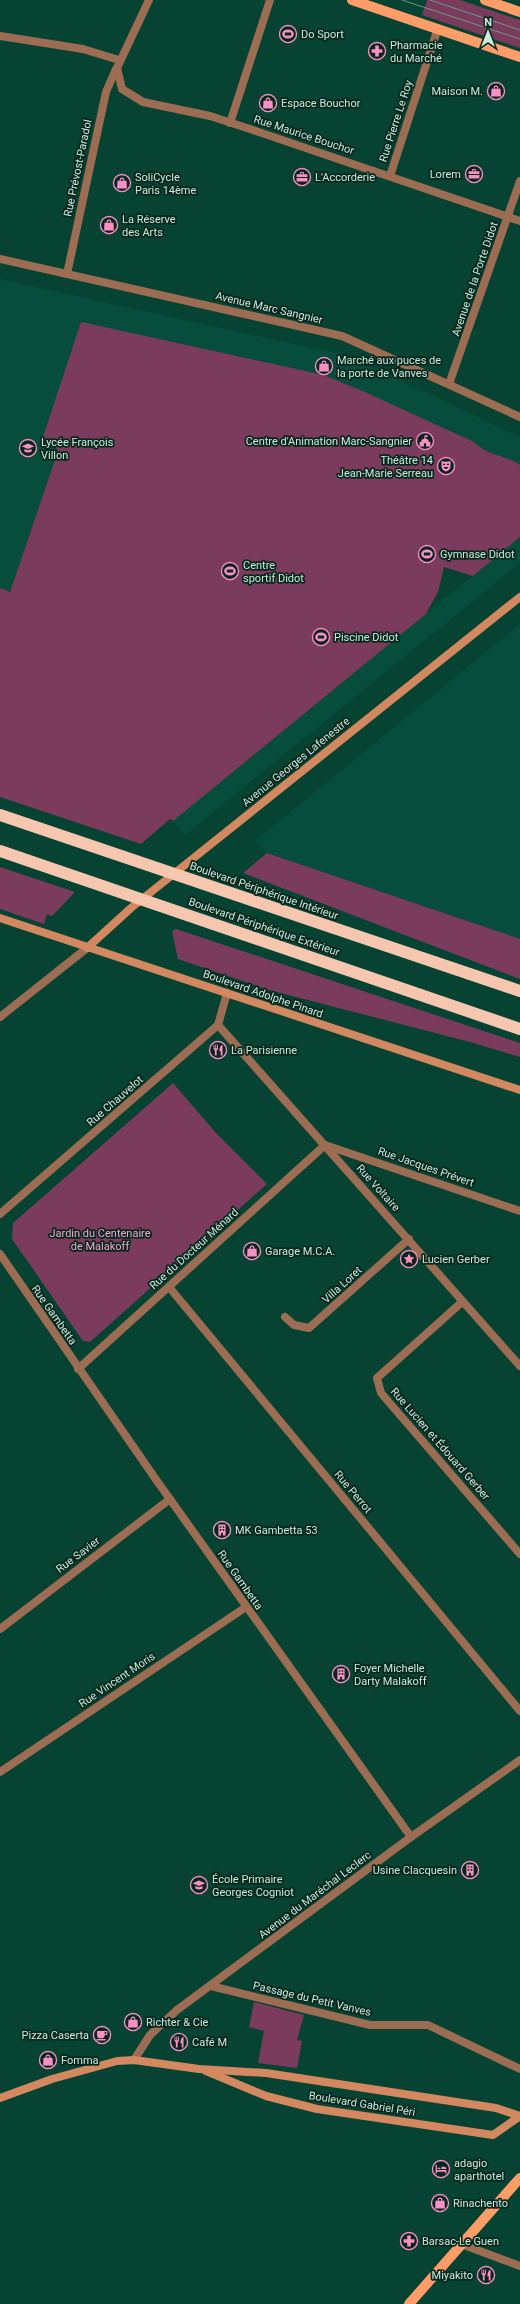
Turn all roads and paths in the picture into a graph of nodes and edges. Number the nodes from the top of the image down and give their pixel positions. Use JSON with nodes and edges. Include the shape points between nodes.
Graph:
{"nodes":[{"id":1,"x":149,"y":0,"type":"edge"},
{"id":2,"x":270,"y":0,"type":"edge"},
{"id":3,"x":352,"y":0,"type":"edge"},
{"id":4,"x":485,"y":0,"type":"edge"},
{"id":5,"x":520,"y":12,"type":"edge"},
{"id":6,"x":438,"y":28,"type":"junction"},
{"id":7,"x":0,"y":36,"type":"edge"},
{"id":8,"x":520,"y":57,"type":"edge"},
{"id":9,"x":118,"y":64,"type":"junction"},
{"id":10,"x":230,"y":123,"type":"junction"},
{"id":11,"x":390,"y":176,"type":"junction"},
{"id":12,"x":520,"y":181,"type":"edge"},
{"id":13,"x":507,"y":217,"type":"junction"},
{"id":14,"x":520,"y":221,"type":"edge"},
{"id":15,"x":0,"y":259,"type":"edge"},
{"id":16,"x":67,"y":274,"type":"junction"},
{"id":17,"x":449,"y":384,"type":"junction"},
{"id":18,"x":520,"y":417,"type":"edge"},
{"id":19,"x":520,"y":597,"type":"edge"},
{"id":20,"x":0,"y":815,"type":"edge"},
{"id":21,"x":0,"y":851,"type":"edge"},
{"id":22,"x":0,"y":918,"type":"edge"},
{"id":23,"x":87,"y":948,"type":"junction"},
{"id":24,"x":520,"y":991,"type":"edge"},
{"id":25,"x":228,"y":993,"type":"junction"},
{"id":26,"x":0,"y":1017,"type":"edge"},
{"id":27,"x":218,"y":1025,"type":"junction"},
{"id":28,"x":520,"y":1029,"type":"edge"},
{"id":29,"x":520,"y":1090,"type":"edge"},
{"id":30,"x":325,"y":1145,"type":"junction"},
{"id":31,"x":520,"y":1211,"type":"edge"},
{"id":32,"x":0,"y":1214,"type":"edge"},
{"id":33,"x":409,"y":1239,"type":"junction"},
{"id":34,"x":0,"y":1254,"type":"edge"},
{"id":35,"x":169,"y":1287,"type":"junction"},
{"id":36,"x":462,"y":1302,"type":"junction"},
{"id":37,"x":285,"y":1317,"type":"dead end"},
{"id":38,"x":520,"y":1366,"type":"edge"},
{"id":39,"x":78,"y":1368,"type":"junction"},
{"id":40,"x":170,"y":1499,"type":"junction"},
{"id":41,"x":520,"y":1554,"type":"edge"},
{"id":42,"x":246,"y":1607,"type":"junction"},
{"id":43,"x":0,"y":1629,"type":"edge"},
{"id":44,"x":520,"y":1711,"type":"edge"},
{"id":45,"x":520,"y":1760,"type":"edge"},
{"id":46,"x":0,"y":1772,"type":"edge"},
{"id":47,"x":412,"y":1837,"type":"junction"},
{"id":48,"x":211,"y":1986,"type":"junction"},
{"id":49,"x":134,"y":2060,"type":"junction"},
{"id":50,"x":199,"y":2069,"type":"junction"},
{"id":51,"x":520,"y":2069,"type":"edge"},
{"id":52,"x":0,"y":2098,"type":"edge"},
{"id":53,"x":520,"y":2116,"type":"edge"},
{"id":54,"x":520,"y":2178,"type":"edge"},
{"id":55,"x":460,"y":2244,"type":"junction"},
{"id":56,"x":520,"y":2266,"type":"edge"},
{"id":57,"x":409,"y":2304,"type":"edge"}],
"edges":[{"from":1,"to":9,"type":"street","name":"Rue Prévost-Paradol"},
{"from":2,"to":10,"type":"street"},
{"from":3,"to":6,"type":"main road"},
{"from":4,"to":5,"type":"main road"},
{"from":6,"to":8,"type":"main road"},
{"from":6,"to":11,"type":"street","name":"Rue Pierre Le Roy"},
{"from":7,"to":9,"type":"street","via":[[83,49]]},
{"from":9,"to":10,"type":"street","name":"Rue Maurice Bouchor","via":[[122,89],[143,102],[210,116]]},
{"from":9,"to":16,"type":"street","name":"Rue Prévost-Paradol","via":[[106,92]]},
{"from":10,"to":11,"type":"street","name":"Rue Maurice Bouchor"},
{"from":11,"to":13,"type":"street","name":"Rue Maurice Bouchor"},
{"from":12,"to":13,"type":"street","name":"Avenue de la Porte Didot"},
{"from":13,"to":14,"type":"street","name":"Rue Maurice Bouchor"},
{"from":13,"to":17,"type":"street","name":"Avenue de la Porte Didot"},
{"from":15,"to":16,"type":"street","name":"Avenue Marc Sangnier"},
{"from":16,"to":17,"type":"street","name":"Avenue Marc Sangnier","via":[[342,336]]},
{"from":17,"to":18,"type":"street","name":"Avenue Marc Sangnier"},
{"from":19,"to":23,"type":"street","name":"Avenue Georges Lafenestre","via":[[121,916]]},
{"from":20,"to":24,"type":"highway","name":"Boulevard Périphérique Intérieur"},
{"from":21,"to":28,"type":"highway","name":"Boulevard Périphérique Extérieur"},
{"from":22,"to":23,"type":"street","name":"Boulevard Adolphe Pinard"},
{"from":23,"to":25,"type":"street","name":"Boulevard Adolphe Pinard"},
{"from":23,"to":26,"type":"street"},
{"from":25,"to":27,"type":"street"},
{"from":25,"to":29,"type":"street","name":"Boulevard Adolphe Pinard"},
{"from":27,"to":30,"type":"street","name":"Rue Voltaire"},
{"from":27,"to":32,"type":"street","name":"Rue Chauvelot"},
{"from":30,"to":31,"type":"street","name":"Rue Jacques Prévert"},
{"from":30,"to":33,"type":"street","name":"Rue Voltaire"},
{"from":30,"to":35,"type":"street","name":"Rue du Docteur Ménard"},
{"from":33,"to":36,"type":"street","name":"Rue Voltaire"},
{"from":33,"to":37,"type":"street","name":"Villa Loret","via":[[309,1328],[294,1325]]},
{"from":34,"to":39,"type":"street","name":"Rue Gambetta"},
{"from":35,"to":39,"type":"street","name":"Rue du Docteur Ménard"},
{"from":35,"to":44,"type":"street","name":"Rue Perrot"},
{"from":36,"to":38,"type":"street","name":"Rue Voltaire"},
{"from":36,"to":41,"type":"street","name":"Rue Lucien et Édouard Gerber","via":[[377,1378],[378,1386],[381,1393]]},
{"from":39,"to":40,"type":"street","name":"Rue Gambetta"},
{"from":40,"to":42,"type":"street","name":"Rue Gambetta"},
{"from":40,"to":43,"type":"street","name":"Rue Savier"},
{"from":42,"to":46,"type":"street","name":"Rue Vincent Moris"},
{"from":42,"to":47,"type":"street","name":"Rue Gambetta"},
{"from":45,"to":47,"type":"street","name":"Avenue du Maréchal Leclerc"},
{"from":47,"to":48,"type":"street","name":"Avenue du Maréchal Leclerc"},
{"from":48,"to":49,"type":"street","name":"Avenue du Maréchal Leclerc","via":[[177,2010],[150,2035]]},
{"from":48,"to":51,"type":"street","name":"Passage du Petit Vanves","via":[[370,2025],[428,2025]]},
{"from":49,"to":50,"type":"street","name":"Boulevard Gabriel Péri"},
{"from":49,"to":52,"type":"street","name":"Boulevard Gabriel Péri","via":[[117,2061],[52,2079]]},
{"from":50,"to":53,"type":"street","name":"Boulevard Gabriel Péri","via":[[266,2073],[496,2108]]},
{"from":50,"to":53,"type":"street","name":"Boulevard Gabriel Péri","via":[[266,2096],[317,2109],[395,2121],[493,2135]]},
{"from":54,"to":55,"type":"main road"},
{"from":55,"to":56,"type":"street"},
{"from":55,"to":57,"type":"main road"}]}
